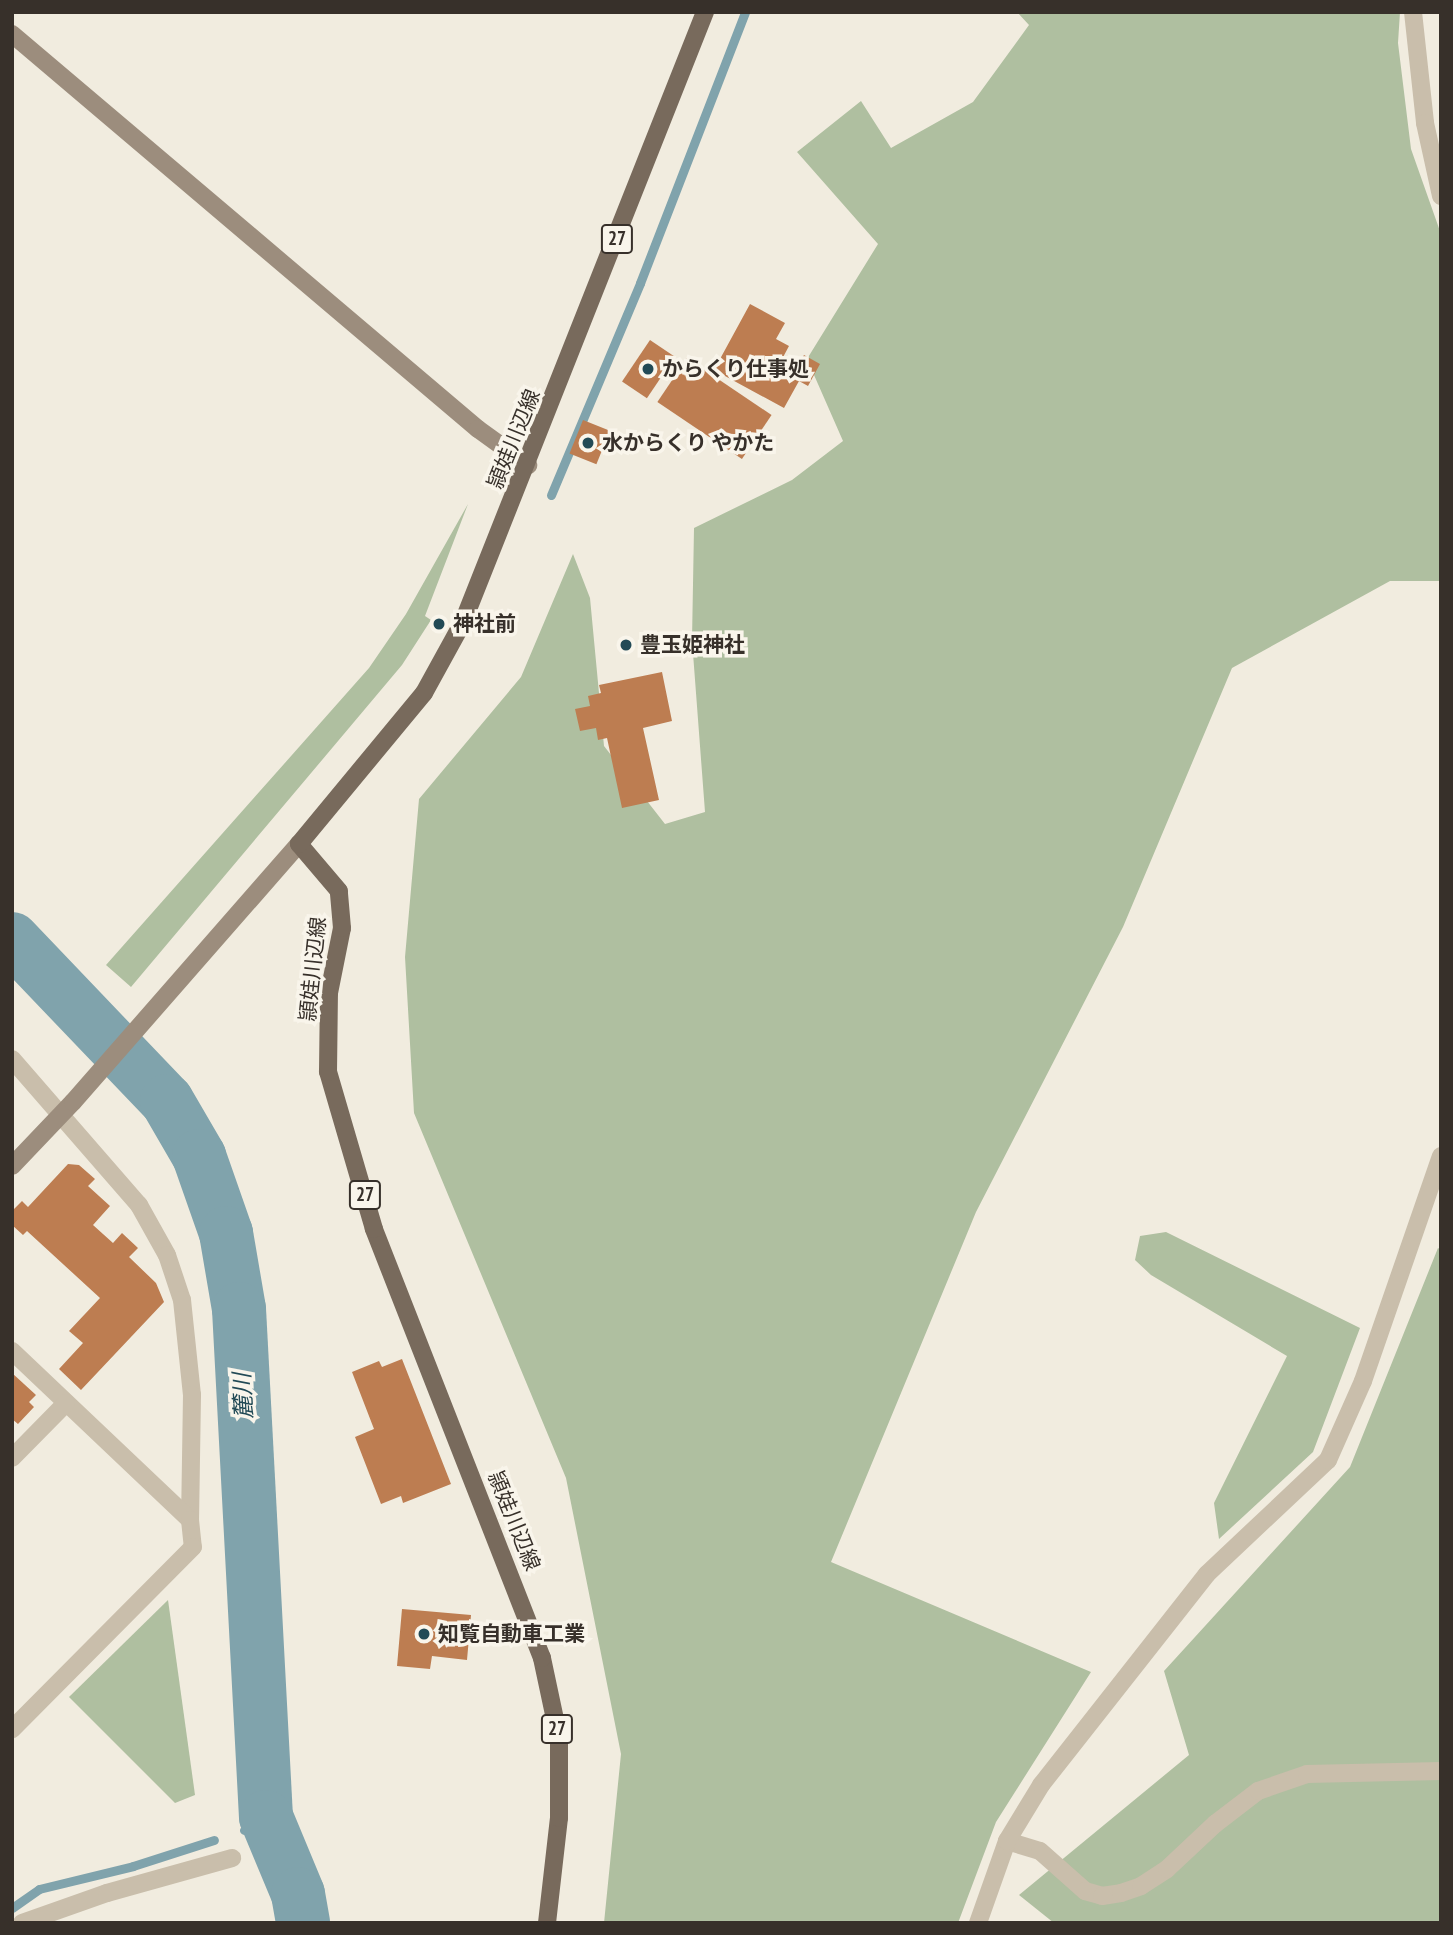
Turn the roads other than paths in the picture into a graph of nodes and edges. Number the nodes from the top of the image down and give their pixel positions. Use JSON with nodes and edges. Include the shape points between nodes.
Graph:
{"nodes":[{"id":1,"x":705,"y":12,"type":"edge"},
{"id":2,"x":1413,"y":12,"type":"edge"},
{"id":3,"x":12,"y":34,"type":"edge"},
{"id":4,"x":1441,"y":196,"type":"edge"},
{"id":5,"x":527,"y":465,"type":"junction"},
{"id":6,"x":299,"y":844,"type":"junction"},
{"id":7,"x":12,"y":1059,"type":"edge"},
{"id":8,"x":67,"y":1109,"type":"junction"},
{"id":9,"x":1441,"y":1156,"type":"edge"},
{"id":10,"x":12,"y":1166,"type":"edge"},
{"id":11,"x":12,"y":1351,"type":"edge"},
{"id":12,"x":66,"y":1403,"type":"junction"},
{"id":13,"x":12,"y":1458,"type":"edge"},
{"id":14,"x":190,"y":1520,"type":"junction"},
{"id":15,"x":12,"y":1729,"type":"edge"},
{"id":16,"x":1441,"y":1771,"type":"edge"},
{"id":17,"x":1007,"y":1841,"type":"junction"},
{"id":18,"x":232,"y":1858,"type":"dead end"},
{"id":19,"x":22,"y":1923,"type":"edge"},
{"id":20,"x":547,"y":1923,"type":"edge"},
{"id":21,"x":978,"y":1923,"type":"edge"}],
"edges":[{"from":1,"to":5,"type":"main road","name":"頴娃川辺線","number":"27"},
{"from":2,"to":4,"type":"street","via":[[1425,123]]},
{"from":3,"to":5,"type":"street","via":[[478,429]]},
{"from":5,"to":6,"type":"main road","name":"頴娃川辺線","number":"27","via":[[443,662],[424,693]]},
{"from":6,"to":8,"type":"street"},
{"from":6,"to":20,"type":"main road","name":"頴娃川辺線","number":"27","via":[[339,891],[342,928],[329,993],[328,1072],[374,1229],[542,1658],[559,1738],[559,1818]]},
{"from":7,"to":8,"type":"street"},
{"from":8,"to":10,"type":"street"},
{"from":8,"to":14,"type":"street","via":[[139,1205],[167,1255],[182,1300],[192,1395]]},
{"from":9,"to":17,"type":"street","via":[[1363,1381],[1328,1460],[1207,1574],[1041,1785]]},
{"from":11,"to":12,"type":"street"},
{"from":12,"to":13,"type":"street"},
{"from":12,"to":14,"type":"street"},
{"from":14,"to":15,"type":"street","via":[[193,1547]]},
{"from":16,"to":17,"type":"street","via":[[1307,1773],[1258,1791],[1167,1869],[1121,1893],[1102,1896],[1085,1891],[1040,1851]]},
{"from":17,"to":21,"type":"street"},
{"from":18,"to":19,"type":"street"}]}
